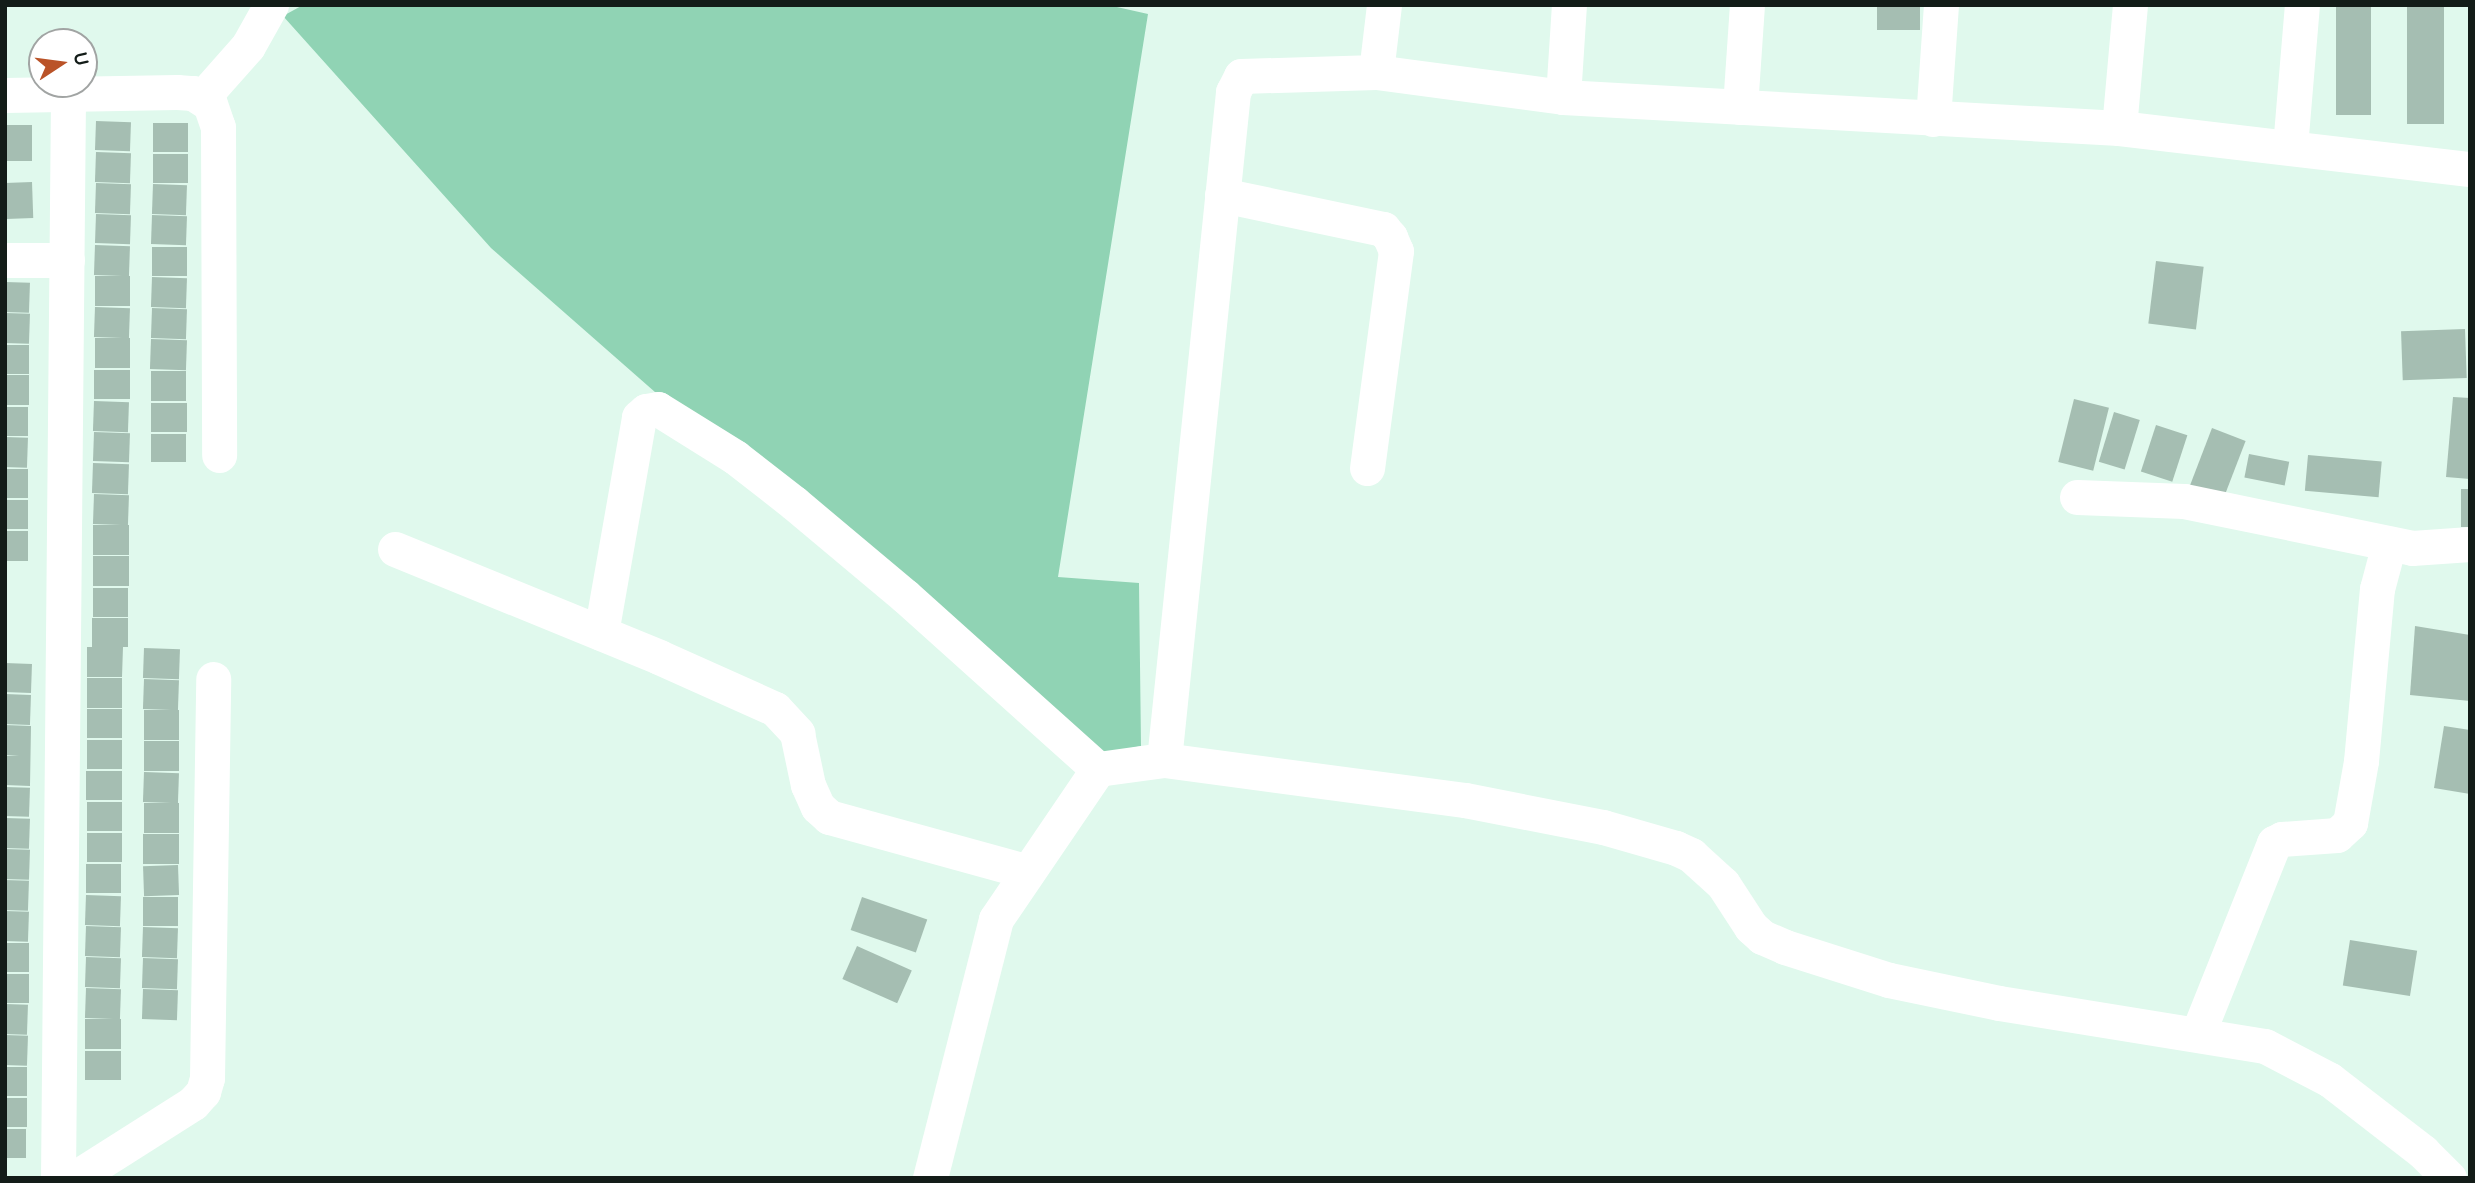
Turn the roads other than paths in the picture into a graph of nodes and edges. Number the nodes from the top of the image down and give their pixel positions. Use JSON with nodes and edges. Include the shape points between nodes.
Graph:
{"nodes":[{"id":1,"x":271,"y":5,"type":"edge"},
{"id":2,"x":1384,"y":5,"type":"edge"},
{"id":3,"x":1569,"y":5,"type":"edge"},
{"id":4,"x":1747,"y":5,"type":"edge"},
{"id":5,"x":1941,"y":5,"type":"edge"},
{"id":6,"x":2130,"y":5,"type":"edge"},
{"id":7,"x":2302,"y":5,"type":"edge"},
{"id":8,"x":1376,"y":72,"type":"junction"},
{"id":9,"x":98,"y":94,"type":"edge"},
{"id":10,"x":5,"y":95,"type":"edge"},
{"id":11,"x":28,"y":95,"type":"edge"},
{"id":12,"x":1563,"y":97,"type":"junction"},
{"id":13,"x":68,"y":98,"type":"edge"},
{"id":14,"x":202,"y":98,"type":"junction"},
{"id":15,"x":1740,"y":107,"type":"junction"},
{"id":16,"x":1933,"y":120,"type":"junction"},
{"id":17,"x":2119,"y":128,"type":"junction"},
{"id":18,"x":2290,"y":147,"type":"junction"},
{"id":19,"x":2470,"y":169,"type":"edge"},
{"id":20,"x":1222,"y":195,"type":"junction"},
{"id":21,"x":67,"y":260,"type":"junction"},
{"id":22,"x":5,"y":261,"type":"edge"},
{"id":23,"x":219,"y":455,"type":"dead end"},
{"id":24,"x":1367,"y":468,"type":"dead end"},
{"id":25,"x":2077,"y":497,"type":"dead end"},
{"id":26,"x":2389,"y":544,"type":"junction"},
{"id":27,"x":2470,"y":544,"type":"edge"},
{"id":28,"x":395,"y":549,"type":"dead end"},
{"id":29,"x":601,"y":633,"type":"junction"},
{"id":30,"x":213,"y":679,"type":"dead end"},
{"id":31,"x":1164,"y":760,"type":"junction"},
{"id":32,"x":1098,"y":769,"type":"junction"},
{"id":33,"x":1028,"y":873,"type":"junction"},
{"id":34,"x":2198,"y":1033,"type":"junction"},
{"id":35,"x":58,"y":1178,"type":"edge"},
{"id":36,"x":75,"y":1178,"type":"edge"},
{"id":37,"x":930,"y":1178,"type":"edge"},
{"id":38,"x":2449,"y":1178,"type":"edge"}],
"edges":[{"from":1,"to":14,"type":"street","via":[[248,46]]},
{"from":2,"to":8,"type":"street"},
{"from":3,"to":12,"type":"street"},
{"from":4,"to":15,"type":"street"},
{"from":5,"to":16,"type":"street"},
{"from":6,"to":17,"type":"street"},
{"from":7,"to":18,"type":"street"},
{"from":8,"to":12,"type":"street"},
{"from":8,"to":20,"type":"street","via":[[1241,76],[1233,92]]},
{"from":9,"to":14,"type":"street","via":[[177,92]]},
{"from":10,"to":11,"type":"street"},
{"from":12,"to":15,"type":"street"},
{"from":13,"to":21,"type":"street"},
{"from":14,"to":23,"type":"street","via":[[210,104],[218,127]]},
{"from":15,"to":16,"type":"street"},
{"from":16,"to":17,"type":"street"},
{"from":17,"to":18,"type":"street"},
{"from":18,"to":19,"type":"street"},
{"from":20,"to":24,"type":"street","via":[[1382,229],[1390,237],[1396,251]]},
{"from":20,"to":31,"type":"street"},
{"from":21,"to":22,"type":"street"},
{"from":21,"to":35,"type":"street"},
{"from":25,"to":26,"type":"street","via":[[2184,501]]},
{"from":26,"to":27,"type":"street","via":[[2412,548]]},
{"from":26,"to":34,"type":"street","via":[[2377,589],[2361,761],[2350,823],[2337,835],[2274,843]]},
{"from":28,"to":29,"type":"street"},
{"from":29,"to":32,"type":"street","via":[[639,417],[658,409],[735,457],[794,503]]},
{"from":29,"to":33,"type":"street","via":[[753,697],[781,714],[797,733],[813,798],[829,817]]},
{"from":30,"to":36,"type":"street","via":[[203,1093]]},
{"from":31,"to":32,"type":"street"},
{"from":31,"to":34,"type":"street","via":[[1465,800],[1603,827],[1691,855],[1723,884],[1751,927],[1785,947],[1889,980],[1999,1003]]},
{"from":32,"to":33,"type":"street"},
{"from":33,"to":37,"type":"street","via":[[996,919]]},
{"from":34,"to":38,"type":"street","via":[[2265,1046],[2330,1080],[2423,1152]]}]}
